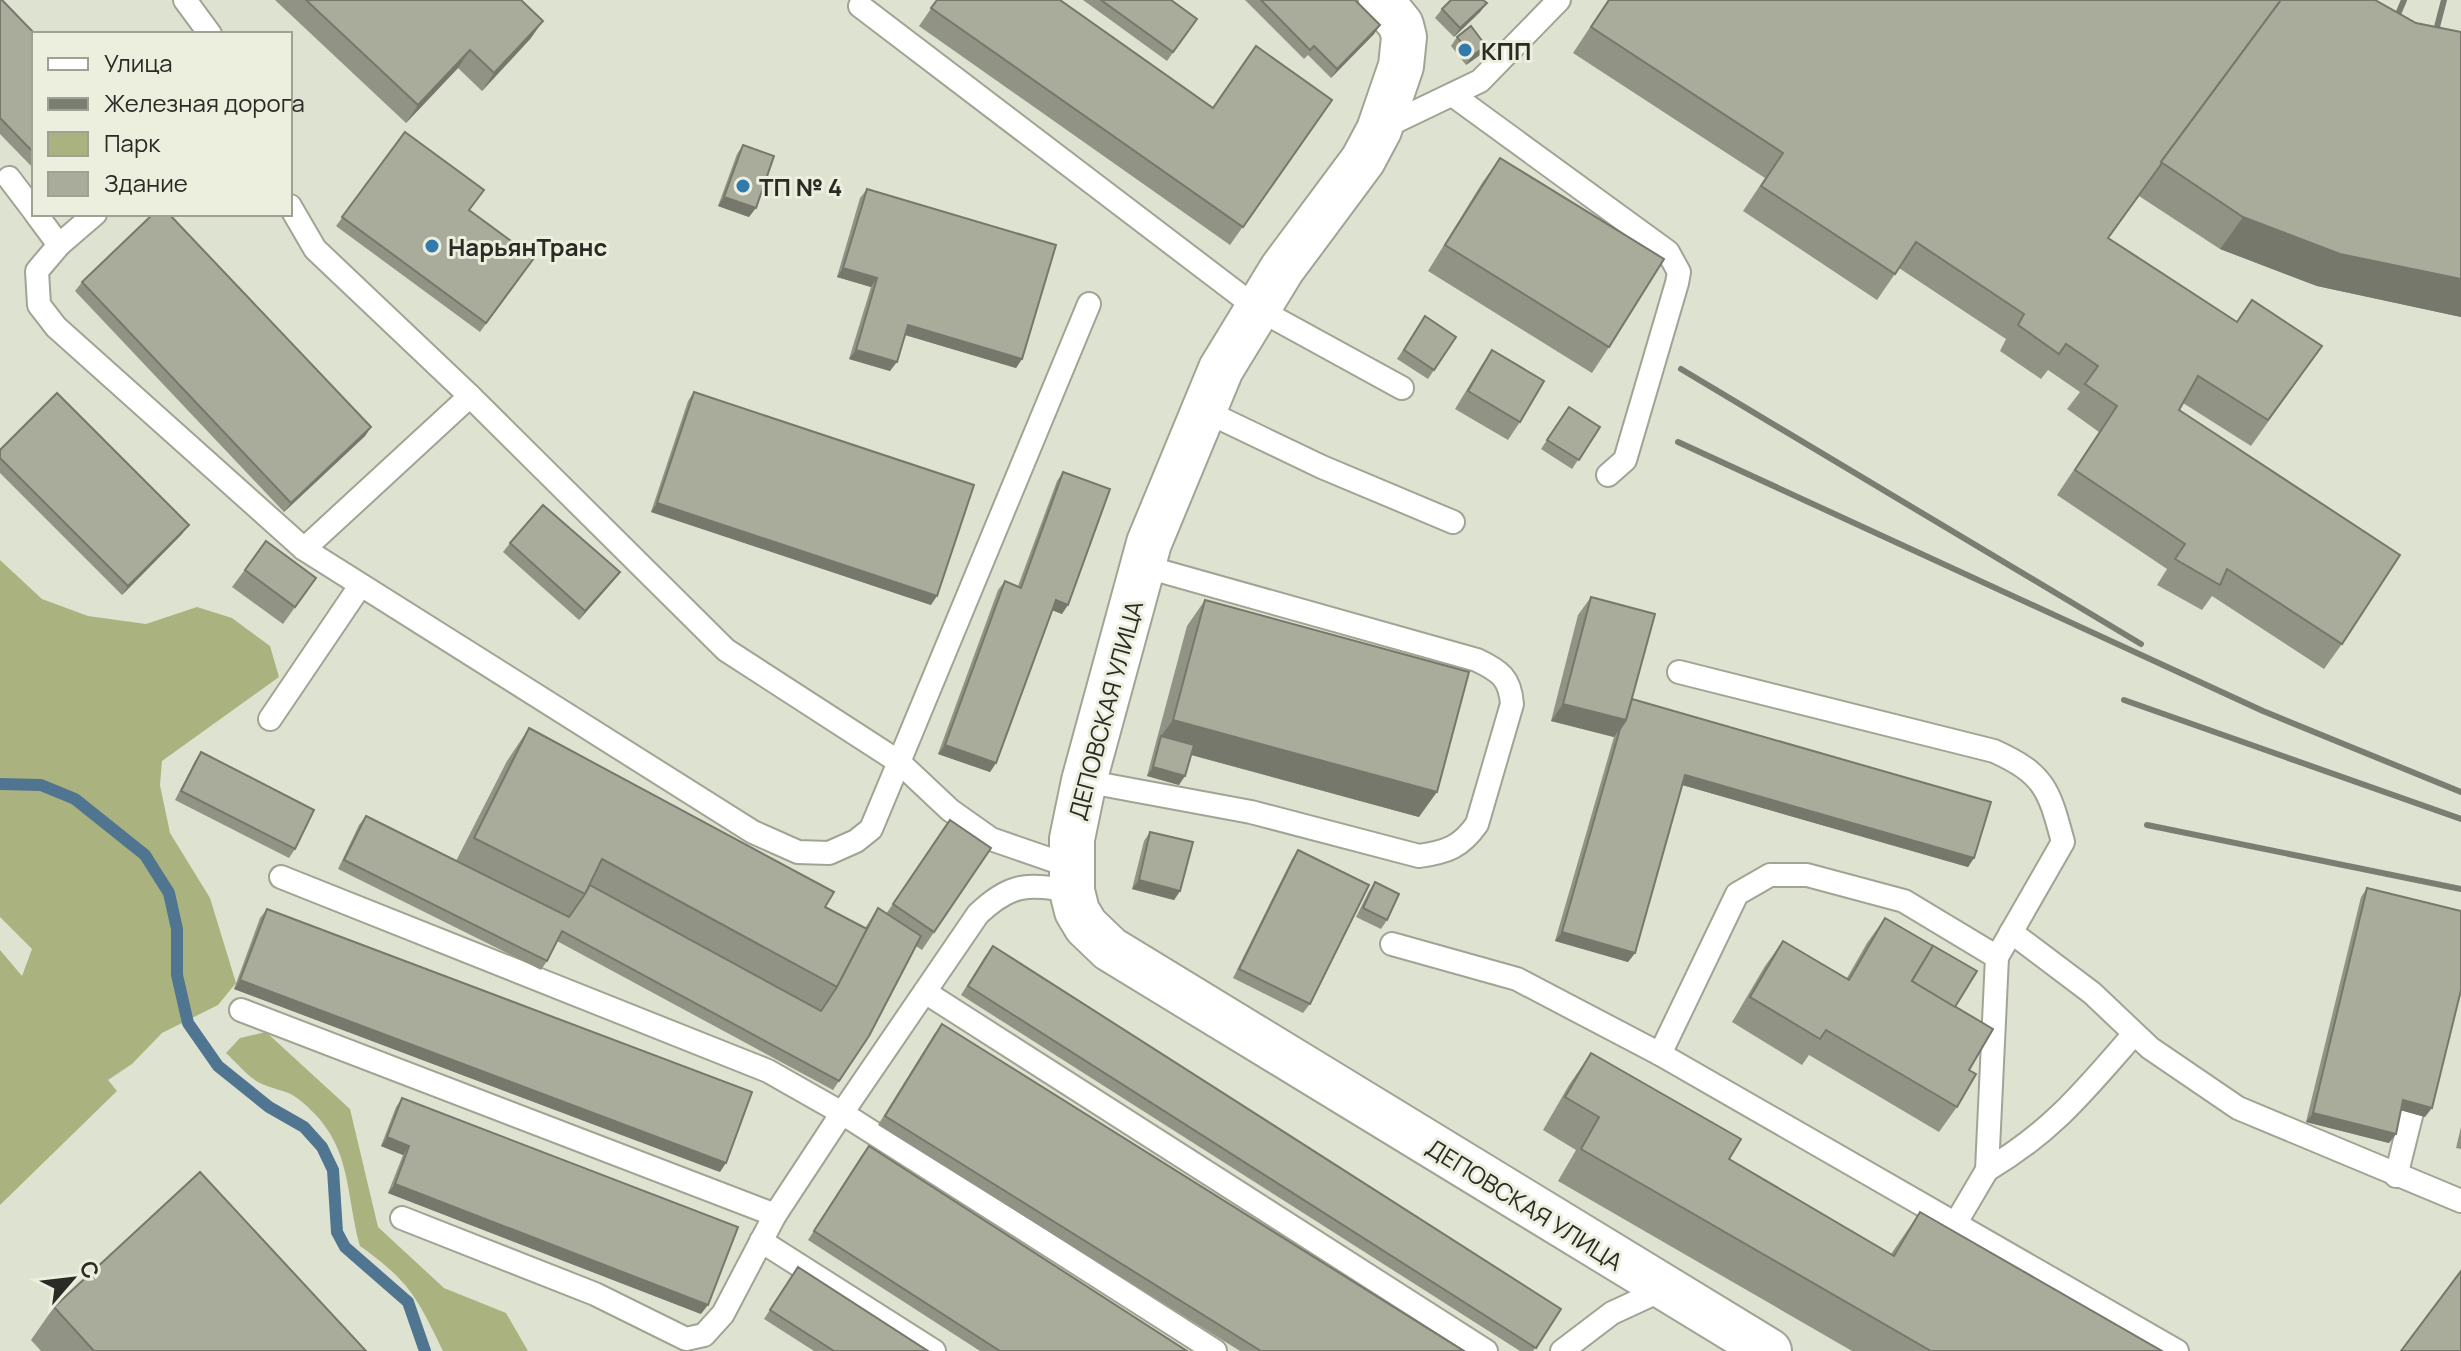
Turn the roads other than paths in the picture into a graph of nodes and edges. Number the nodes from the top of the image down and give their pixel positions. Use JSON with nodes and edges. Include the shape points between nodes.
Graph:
{"nodes":[{"id":1,"x":185,"y":0,"type":"edge"},
{"id":2,"x":1381,"y":0,"type":"edge"},
{"id":3,"x":1559,"y":0,"type":"edge"},
{"id":4,"x":860,"y":6,"type":"dead end"},
{"id":5,"x":209,"y":32,"type":"edge"},
{"id":6,"x":1454,"y":96,"type":"junction"},
{"id":7,"x":1379,"y":130,"type":"junction"},
{"id":8,"x":9,"y":178,"type":"dead end"},
{"id":9,"x":32,"y":209,"type":"edge"},
{"id":10,"x":292,"y":209,"type":"edge"},
{"id":11,"x":37,"y":216,"type":"edge"},
{"id":12,"x":93,"y":216,"type":"edge"},
{"id":13,"x":59,"y":245,"type":"junction"},
{"id":14,"x":1089,"y":304,"type":"dead end"},
{"id":15,"x":1258,"y":309,"type":"junction"},
{"id":16,"x":1402,"y":388,"type":"dead end"},
{"id":17,"x":470,"y":396,"type":"junction"},
{"id":18,"x":1203,"y":410,"type":"junction"},
{"id":19,"x":1608,"y":475,"type":"dead end"},
{"id":20,"x":1453,"y":522,"type":"dead end"},
{"id":21,"x":304,"y":549,"type":"junction"},
{"id":22,"x":1143,"y":566,"type":"junction"},
{"id":23,"x":360,"y":586,"type":"junction"},
{"id":24,"x":1679,"y":672,"type":"dead end"},
{"id":25,"x":270,"y":719,"type":"dead end"},
{"id":26,"x":899,"y":762,"type":"junction"},
{"id":27,"x":1084,"y":781,"type":"junction"},
{"id":28,"x":281,"y":877,"type":"dead end"},
{"id":29,"x":1072,"y":879,"type":"junction"},
{"id":30,"x":2011,"y":932,"type":"junction"},
{"id":31,"x":1392,"y":944,"type":"dead end"},
{"id":32,"x":1997,"y":957,"type":"junction"},
{"id":33,"x":925,"y":992,"type":"junction"},
{"id":34,"x":241,"y":1010,"type":"dead end"},
{"id":35,"x":2134,"y":1034,"type":"junction"},
{"id":36,"x":1660,"y":1054,"type":"junction"},
{"id":37,"x":2425,"y":1057,"type":"edge"},
{"id":38,"x":842,"y":1113,"type":"junction"},
{"id":39,"x":1987,"y":1170,"type":"junction"},
{"id":40,"x":2396,"y":1176,"type":"junction"},
{"id":41,"x":2461,"y":1201,"type":"edge"},
{"id":42,"x":775,"y":1215,"type":"junction"},
{"id":43,"x":402,"y":1218,"type":"dead end"},
{"id":44,"x":1954,"y":1226,"type":"junction"},
{"id":45,"x":761,"y":1241,"type":"junction"},
{"id":46,"x":1664,"y":1289,"type":"junction"},
{"id":47,"x":934,"y":1351,"type":"edge"},
{"id":48,"x":1215,"y":1351,"type":"edge"},
{"id":49,"x":1486,"y":1351,"type":"edge"},
{"id":50,"x":1562,"y":1351,"type":"edge"},
{"id":51,"x":1769,"y":1351,"type":"edge"},
{"id":52,"x":2177,"y":1351,"type":"edge"}],
"edges":[{"from":1,"to":5,"type":"lane"},
{"from":2,"to":7,"type":"street","name":"ДЕПОВСКАЯ УЛИЦА","via":[[1404,37],[1401,66]]},
{"from":3,"to":6,"type":"lane","via":[[1480,81]]},
{"from":4,"to":15,"type":"lane"},
{"from":6,"to":7,"type":"lane"},
{"from":6,"to":19,"type":"lane","via":[[1676,263],[1677,283],[1625,460]]},
{"from":7,"to":15,"type":"street","name":"ДЕПОВСКАЯ УЛИЦА"},
{"from":8,"to":9,"type":"lane"},
{"from":10,"to":17,"type":"lane","via":[[315,249]]},
{"from":11,"to":13,"type":"lane"},
{"from":12,"to":13,"type":"lane"},
{"from":13,"to":21,"type":"lane","via":[[37,271],[39,305],[56,327]]},
{"from":14,"to":26,"type":"lane"},
{"from":15,"to":16,"type":"lane"},
{"from":15,"to":18,"type":"street","name":"ДЕПОВСКАЯ УЛИЦА"},
{"from":17,"to":21,"type":"lane"},
{"from":17,"to":26,"type":"lane","via":[[726,650]]},
{"from":18,"to":20,"type":"lane"},
{"from":18,"to":22,"type":"street","name":"ДЕПОВСКАЯ УЛИЦА"},
{"from":21,"to":23,"type":"lane"},
{"from":22,"to":27,"type":"street","name":"ДЕПОВСКАЯ УЛИЦА"},
{"from":22,"to":27,"type":"lane","via":[[1477,660],[1499,670],[1511,685],[1512,704],[1477,824],[1448,852],[1419,856],[1251,812]]},
{"from":23,"to":25,"type":"lane"},
{"from":23,"to":26,"type":"lane","via":[[753,832],[798,852],[829,853],[871,829]]},
{"from":24,"to":30,"type":"lane","via":[[1994,751],[2024,765],[2050,794],[2063,842]]},
{"from":26,"to":29,"type":"lane","via":[[950,810],[991,839]]},
{"from":27,"to":29,"type":"street","name":"ДЕПОВСКАЯ УЛИЦА","via":[[1072,839]]},
{"from":28,"to":38,"type":"lane","via":[[768,1071]]},
{"from":29,"to":33,"type":"lane","via":[[1017,886],[996,897],[978,914]]},
{"from":29,"to":46,"type":"street","name":"ДЕПОВСКАЯ УЛИЦА","via":[[1086,926],[1110,949]]},
{"from":30,"to":32,"type":"lane"},
{"from":30,"to":35,"type":"lane","via":[[2092,993]]},
{"from":31,"to":36,"type":"lane","via":[[1517,979]]},
{"from":32,"to":36,"type":"lane","via":[[1904,901],[1807,875],[1770,875],[1737,894]]},
{"from":32,"to":39,"type":"lane"},
{"from":33,"to":38,"type":"lane"},
{"from":33,"to":49,"type":"lane"},
{"from":34,"to":42,"type":"lane"},
{"from":35,"to":39,"type":"lane","via":[[2030,1145]]},
{"from":35,"to":40,"type":"lane","via":[[2238,1108]]},
{"from":36,"to":44,"type":"lane"},
{"from":37,"to":40,"type":"lane"},
{"from":38,"to":42,"type":"lane"},
{"from":38,"to":48,"type":"lane"},
{"from":39,"to":44,"type":"lane"},
{"from":40,"to":41,"type":"lane"},
{"from":42,"to":45,"type":"lane"},
{"from":43,"to":45,"type":"lane","via":[[595,1294],[686,1339],[704,1335],[723,1314]]},
{"from":44,"to":52,"type":"lane"},
{"from":45,"to":47,"type":"lane"},
{"from":46,"to":50,"type":"lane","via":[[1612,1313]]},
{"from":46,"to":51,"type":"street","name":"ДЕПОВСКАЯ УЛИЦА"}]}
